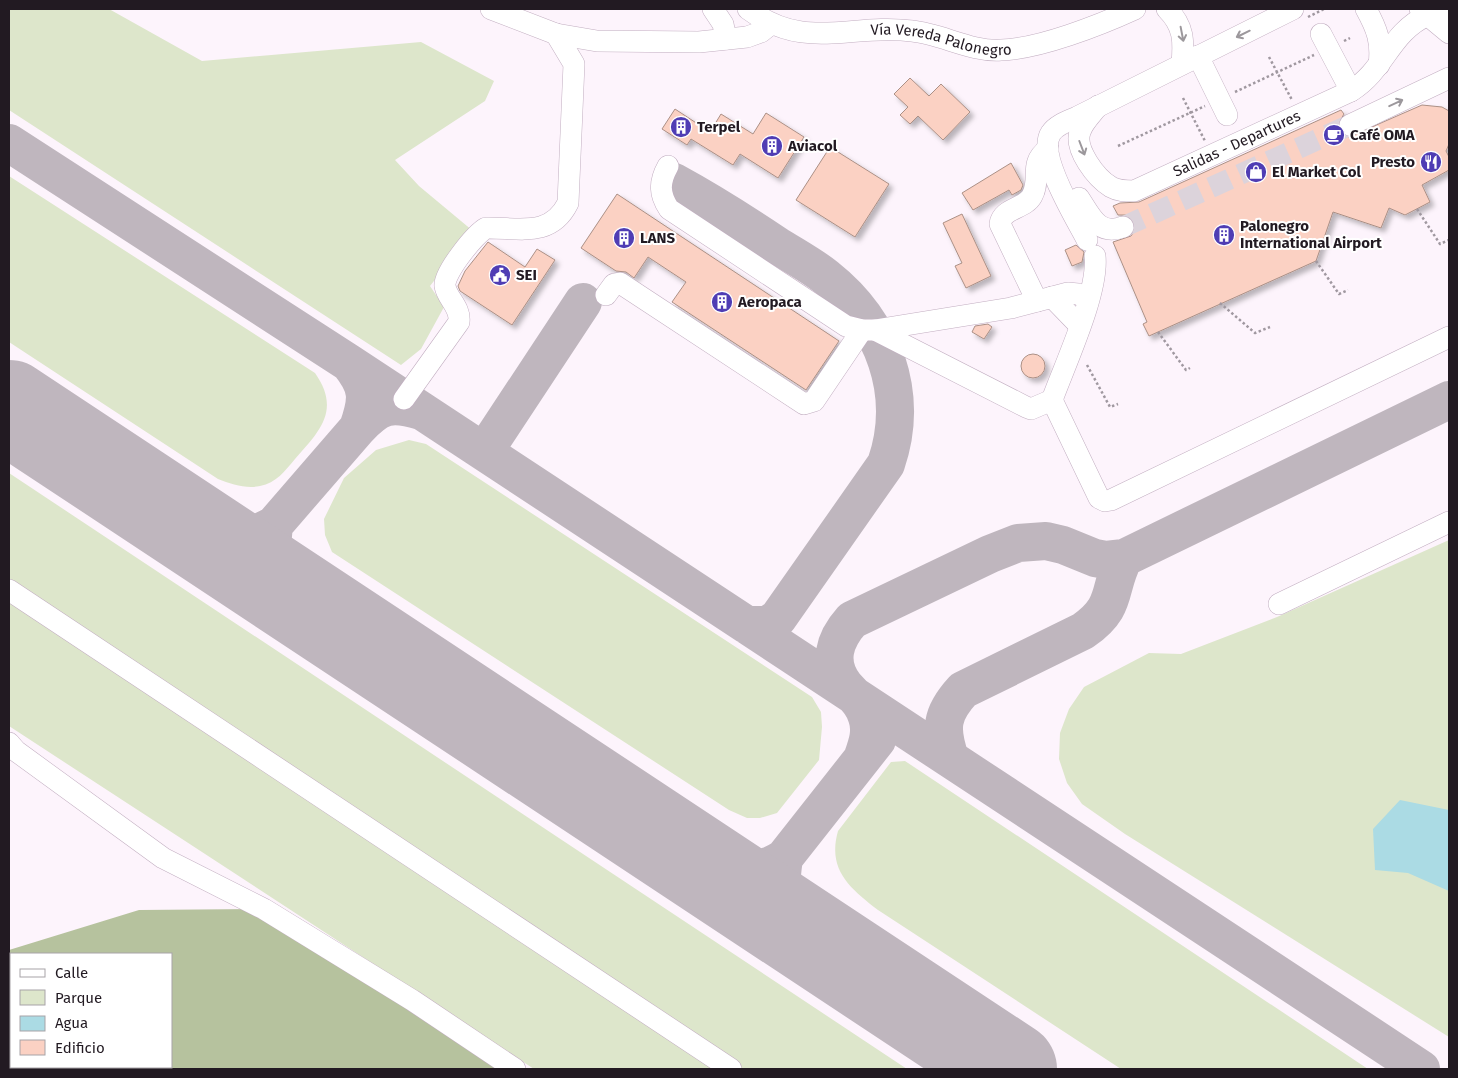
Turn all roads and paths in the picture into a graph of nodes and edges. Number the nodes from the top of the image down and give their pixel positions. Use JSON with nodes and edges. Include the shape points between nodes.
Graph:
{"nodes":[{"id":1,"x":713,"y":9,"type":"edge"},
{"id":2,"x":748,"y":9,"type":"edge"},
{"id":3,"x":1136,"y":9,"type":"edge"},
{"id":4,"x":1160,"y":9,"type":"edge"},
{"id":5,"x":1167,"y":9,"type":"edge"},
{"id":6,"x":1324,"y":9,"type":"edge"},
{"id":7,"x":1366,"y":9,"type":"edge"},
{"id":8,"x":501,"y":11,"type":"edge"},
{"id":9,"x":1431,"y":11,"type":"edge"},
{"id":10,"x":1449,"y":12,"type":"edge"},
{"id":11,"x":1297,"y":15,"type":"edge"},
{"id":12,"x":772,"y":24,"type":"junction"},
{"id":13,"x":1449,"y":33,"type":"edge"},
{"id":14,"x":556,"y":34,"type":"junction"},
{"id":15,"x":1321,"y":34,"type":"dead end"},
{"id":16,"x":726,"y":39,"type":"junction"},
{"id":17,"x":597,"y":41,"type":"junction"},
{"id":18,"x":1269,"y":58,"type":"dead end"},
{"id":19,"x":1190,"y":60,"type":"junction"},
{"id":20,"x":574,"y":64,"type":"junction"},
{"id":21,"x":1379,"y":65,"type":"junction"},
{"id":22,"x":1449,"y":78,"type":"edge"},
{"id":23,"x":1351,"y":91,"type":"junction"},
{"id":24,"x":1183,"y":98,"type":"dead end"},
{"id":25,"x":1098,"y":106,"type":"junction"},
{"id":26,"x":1227,"y":115,"type":"dead end"},
{"id":27,"x":1300,"y":115,"type":"junction"},
{"id":28,"x":1351,"y":124,"type":"tunnel mouth"},
{"id":29,"x":1048,"y":149,"type":"junction"},
{"id":30,"x":1213,"y":156,"type":"junction"},
{"id":31,"x":668,"y":166,"type":"dead end"},
{"id":32,"x":1417,"y":208,"type":"dead end"},
{"id":33,"x":1123,"y":227,"type":"tunnel mouth"},
{"id":34,"x":1094,"y":240,"type":"junction"},
{"id":35,"x":1449,"y":240,"type":"edge"},
{"id":36,"x":1316,"y":260,"type":"dead end"},
{"id":37,"x":1348,"y":290,"type":"dead end"},
{"id":38,"x":606,"y":295,"type":"dead end"},
{"id":39,"x":1045,"y":299,"type":"junction"},
{"id":40,"x":1088,"y":299,"type":"junction"},
{"id":41,"x":1220,"y":303,"type":"dead end"},
{"id":42,"x":1080,"y":326,"type":"junction"},
{"id":43,"x":1270,"y":327,"type":"dead end"},
{"id":44,"x":868,"y":330,"type":"junction"},
{"id":45,"x":1158,"y":332,"type":"dead end"},
{"id":46,"x":1449,"y":337,"type":"edge"},
{"id":47,"x":1087,"y":365,"type":"dead end"},
{"id":48,"x":1190,"y":368,"type":"dead end"},
{"id":49,"x":404,"y":400,"type":"dead end"},
{"id":50,"x":1052,"y":400,"type":"junction"},
{"id":51,"x":1118,"y":404,"type":"dead end"},
{"id":52,"x":1449,"y":522,"type":"edge"},
{"id":53,"x":9,"y":590,"type":"edge"},
{"id":54,"x":1279,"y":604,"type":"dead end"},
{"id":55,"x":9,"y":743,"type":"edge"},
{"id":56,"x":515,"y":1069,"type":"edge"},
{"id":57,"x":731,"y":1069,"type":"edge"}],
"edges":[{"from":1,"to":16,"type":"street"},
{"from":2,"to":12,"type":"street","name":"Vía Vereda Palonegro"},
{"from":3,"to":4,"type":"street"},
{"from":3,"to":12,"type":"street","name":"Vía Vereda Palonegro","via":[[1060,37],[1000,50],[910,30],[818,34]]},
{"from":5,"to":19,"type":"street","one_way":true,"via":[[1182,29],[1183,45]]},
{"from":6,"to":11,"type":"path"},
{"from":7,"to":21,"type":"street","via":[[1380,40]]},
{"from":8,"to":14,"type":"street"},
{"from":9,"to":10,"type":"street"},
{"from":9,"to":13,"type":"street"},
{"from":9,"to":21,"type":"street","name":"Salidas - Departures","via":[[1402,31]]},
{"from":11,"to":19,"type":"street","one_way":true},
{"from":12,"to":16,"type":"street","via":[[754,35]]},
{"from":14,"to":17,"type":"street"},
{"from":14,"to":20,"type":"street"},
{"from":15,"to":23,"type":"street"},
{"from":16,"to":17,"type":"street","via":[[699,42]]},
{"from":17,"to":20,"type":"street"},
{"from":18,"to":27,"type":"path"},
{"from":19,"to":25,"type":"street"},
{"from":19,"to":26,"type":"street","via":[[1212,84]]},
{"from":20,"to":49,"type":"street","via":[[570,195],[564,210],[538,228],[527,231],[486,228],[474,237],[445,280],[445,288],[460,315],[460,322]]},
{"from":21,"to":23,"type":"street","name":"Salidas - Departures","via":[[1370,77]]},
{"from":28,"to":22,"type":"street","one_way":true},
{"from":23,"to":27,"type":"street","name":"Salidas - Departures"},
{"from":24,"to":30,"type":"path"},
{"from":25,"to":29,"type":"street","via":[[1057,127],[1049,137]]},
{"from":25,"to":30,"type":"street","name":"Salidas - Departures","one_way":true,"via":[[1080,131],[1080,147],[1101,179],[1116,189],[1134,191],[1144,188]]},
{"from":27,"to":30,"type":"street","name":"Salidas - Departures"},
{"from":29,"to":34,"type":"street","via":[[1094,222]]},
{"from":29,"to":39,"type":"street","via":[[1037,161],[1035,189],[1030,199],[1003,216],[1000,224]]},
{"from":31,"to":44,"type":"street","via":[[661,190],[669,209],[846,326]]},
{"from":32,"to":35,"type":"path","via":[[1440,244]]},
{"from":33,"to":34,"type":"street","via":[[1110,230]]},
{"from":34,"to":40,"type":"street","via":[[1096,267]]},
{"from":36,"to":37,"type":"path","via":[[1340,294]]},
{"from":38,"to":44,"type":"street","via":[[614,284],[620,283],[804,404],[814,402]]},
{"from":39,"to":40,"type":"street","via":[[1068,293]]},
{"from":39,"to":42,"type":"street"},
{"from":39,"to":44,"type":"street","via":[[989,312]]},
{"from":40,"to":42,"type":"street"},
{"from":41,"to":43,"type":"path","via":[[1255,332]]},
{"from":42,"to":50,"type":"street"},
{"from":44,"to":50,"type":"street","via":[[1026,407]]},
{"from":45,"to":48,"type":"path","via":[[1186,370]]},
{"from":46,"to":50,"type":"street","via":[[1105,501],[1099,498]]},
{"from":47,"to":51,"type":"path","via":[[1110,407]]},
{"from":52,"to":54,"type":"street"},
{"from":53,"to":57,"type":"street"},
{"from":55,"to":56,"type":"street","via":[[163,858],[264,909],[412,1000]]}]}
